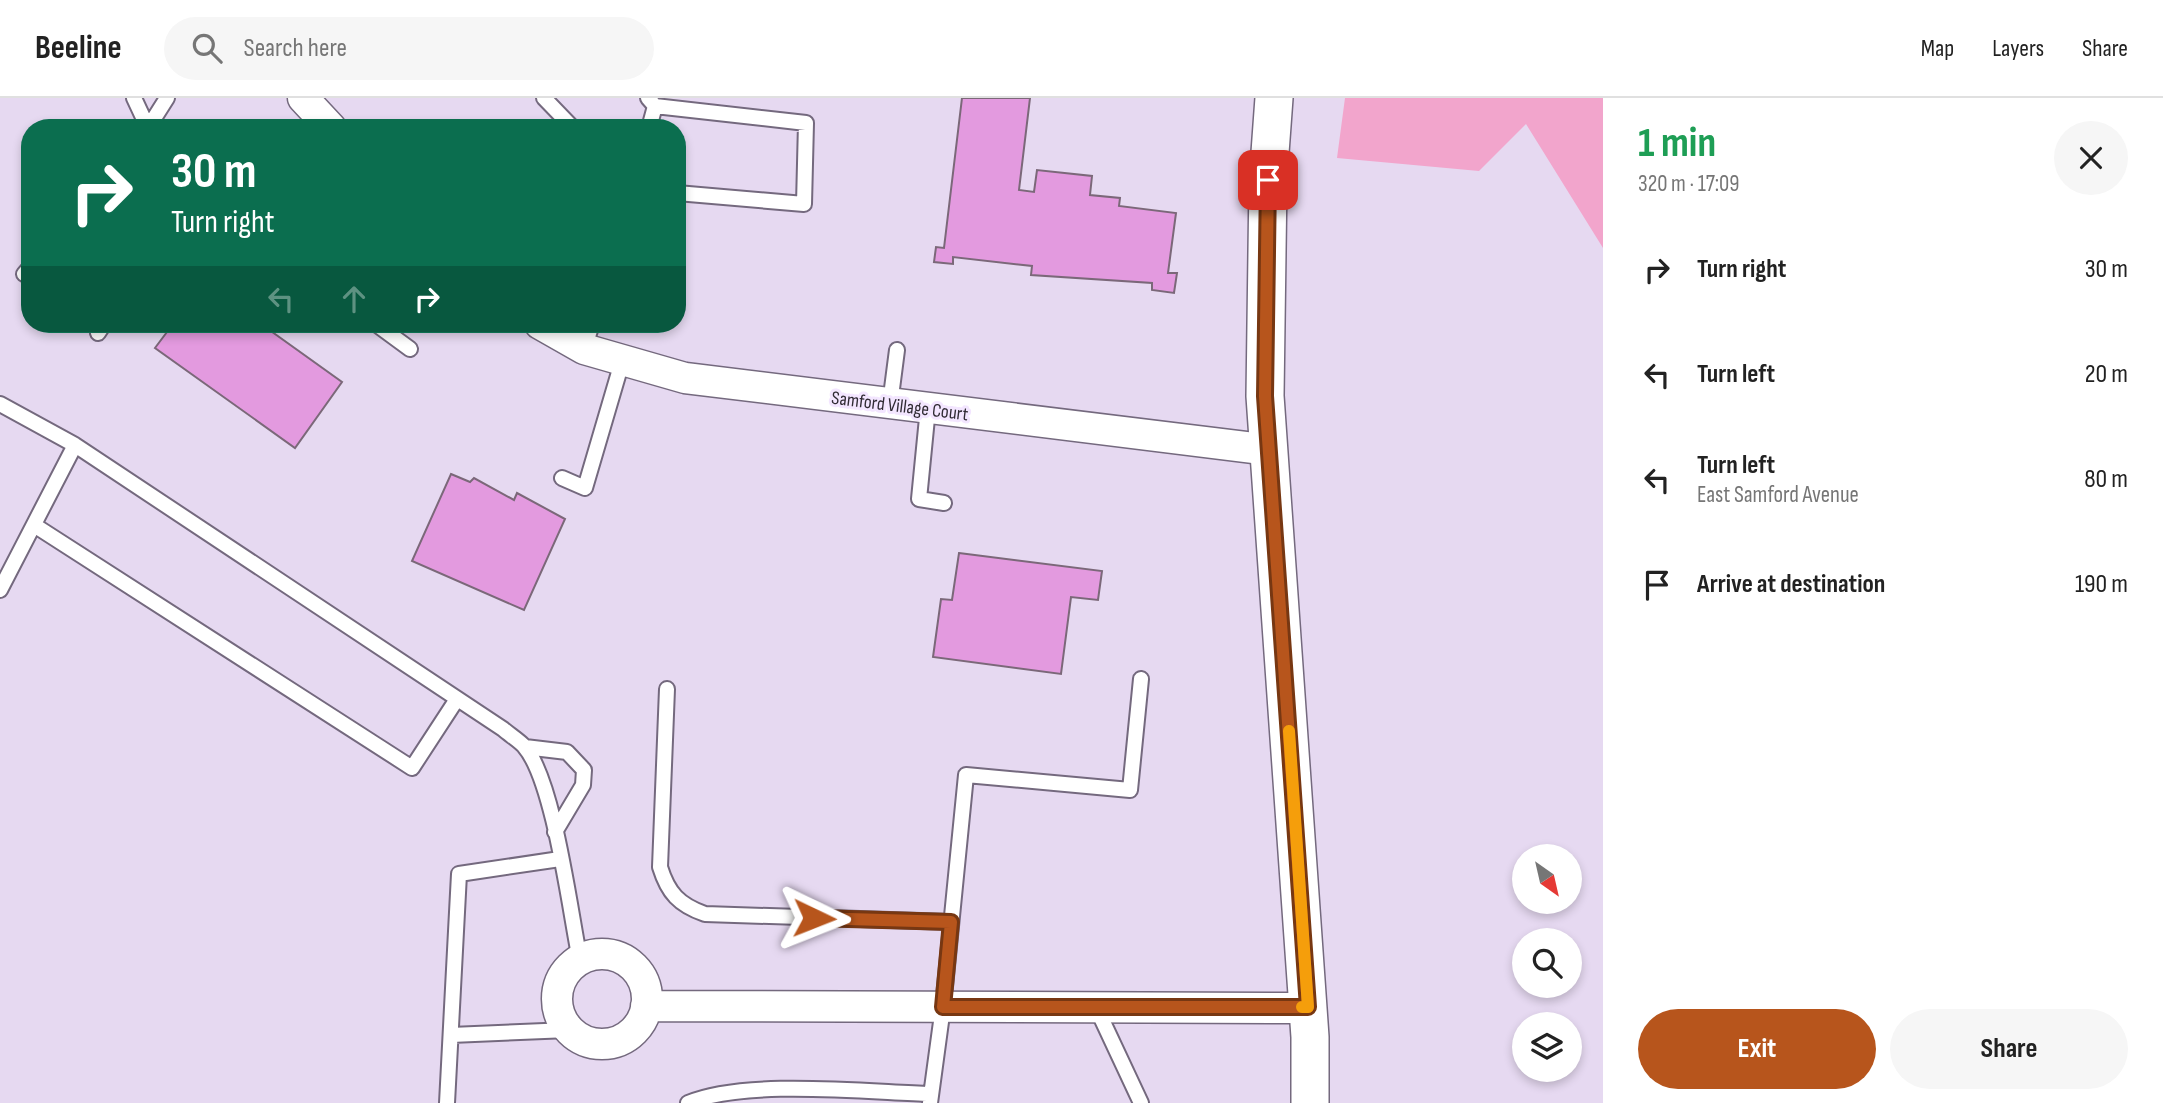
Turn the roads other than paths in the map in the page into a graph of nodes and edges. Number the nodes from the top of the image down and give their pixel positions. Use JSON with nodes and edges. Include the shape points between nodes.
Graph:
{"nodes":[{"id":1,"x":134,"y":98,"type":"edge"},
{"id":2,"x":167,"y":98,"type":"edge"},
{"id":3,"x":303,"y":98,"type":"edge"},
{"id":4,"x":544,"y":98,"type":"edge"},
{"id":5,"x":1274,"y":98,"type":"edge"},
{"id":6,"x":651,"y":102,"type":"edge"},
{"id":7,"x":144,"y":119,"type":"edge"},
{"id":8,"x":154,"y":119,"type":"edge"},
{"id":9,"x":323,"y":119,"type":"edge"},
{"id":10,"x":564,"y":119,"type":"edge"},
{"id":11,"x":686,"y":194,"type":"edge"},
{"id":12,"x":388,"y":333,"type":"edge"},
{"id":13,"x":587,"y":337,"type":"edge"},
{"id":14,"x":410,"y":349,"type":"dead end"},
{"id":15,"x":897,"y":350,"type":"dead end"},
{"id":16,"x":622,"y":362,"type":"junction"},
{"id":17,"x":0,"y":404,"type":"edge"},
{"id":18,"x":890,"y":404,"type":"junction"},
{"id":19,"x":928,"y":408,"type":"junction"},
{"id":20,"x":75,"y":446,"type":"junction"},
{"id":21,"x":1270,"y":450,"type":"junction"},
{"id":22,"x":562,"y":478,"type":"dead end"},
{"id":23,"x":944,"y":503,"type":"dead end"},
{"id":24,"x":34,"y":525,"type":"junction"},
{"id":25,"x":0,"y":590,"type":"edge"},
{"id":26,"x":1142,"y":679,"type":"dead end"},
{"id":27,"x":667,"y":689,"type":"dead end"},
{"id":28,"x":457,"y":699,"type":"junction"},
{"id":29,"x":525,"y":747,"type":"junction"},
{"id":30,"x":555,"y":832,"type":"junction"},
{"id":31,"x":560,"y":859,"type":"junction"},
{"id":32,"x":951,"y":922,"type":"junction"},
{"id":33,"x":580,"y":960,"type":"junction"},
{"id":34,"x":646,"y":1006,"type":"junction"},
{"id":35,"x":943,"y":1007,"type":"junction"},
{"id":36,"x":1308,"y":1007,"type":"junction"},
{"id":37,"x":1097,"y":1009,"type":"junction"},
{"id":38,"x":569,"y":1030,"type":"junction"},
{"id":39,"x":451,"y":1035,"type":"junction"},
{"id":40,"x":930,"y":1098,"type":"edge"},
{"id":41,"x":447,"y":1103,"type":"edge"},
{"id":42,"x":688,"y":1103,"type":"edge"},
{"id":43,"x":1141,"y":1103,"type":"edge"},
{"id":44,"x":1310,"y":1103,"type":"edge"}],
"edges":[{"from":1,"to":7,"type":"lane"},
{"from":2,"to":8,"type":"lane"},
{"from":3,"to":9,"type":"street"},
{"from":4,"to":10,"type":"lane"},
{"from":5,"to":21,"type":"street","via":[[1268,180]]},
{"from":6,"to":11,"type":"lane","via":[[806,123],[804,204]]},
{"from":12,"to":14,"type":"lane"},
{"from":13,"to":16,"type":"street","name":"Samford Village Court"},
{"from":15,"to":18,"type":"lane"},
{"from":16,"to":18,"type":"street","name":"Samford Village Court","via":[[685,378]]},
{"from":16,"to":22,"type":"lane","via":[[585,488]]},
{"from":17,"to":20,"type":"lane"},
{"from":18,"to":19,"type":"street","name":"Samford Village Court"},
{"from":19,"to":21,"type":"street","name":"Samford Village Court"},
{"from":19,"to":23,"type":"lane","via":[[919,499]]},
{"from":20,"to":24,"type":"lane"},
{"from":20,"to":28,"type":"lane"},
{"from":21,"to":36,"type":"street"},
{"from":24,"to":25,"type":"lane"},
{"from":24,"to":28,"type":"lane","via":[[412,768]]},
{"from":26,"to":32,"type":"lane","via":[[1130,790],[966,775]]},
{"from":27,"to":32,"type":"lane","via":[[660,867],[666,887],[684,906],[705,914]]},
{"from":28,"to":29,"type":"lane"},
{"from":29,"to":30,"type":"lane","via":[[541,775]]},
{"from":29,"to":30,"type":"lane","via":[[567,752],[583,770],[583,785]]},
{"from":30,"to":31,"type":"lane"},
{"from":31,"to":33,"type":"lane"},
{"from":31,"to":39,"type":"lane","via":[[459,874]]},
{"from":32,"to":35,"type":"lane"},
{"from":33,"to":34,"type":"street","via":[[598,954],[627,961],[645,984]]},
{"from":33,"to":38,"type":"street","via":[[562,977],[557,991],[557,1006]]},
{"from":34,"to":35,"type":"street"},
{"from":34,"to":38,"type":"street","via":[[638,1026],[613,1043],[583,1041]]},
{"from":35,"to":37,"type":"street"},
{"from":35,"to":40,"type":"lane"},
{"from":36,"to":37,"type":"street"},
{"from":36,"to":44,"type":"street"},
{"from":37,"to":43,"type":"lane"},
{"from":38,"to":39,"type":"lane"},
{"from":39,"to":41,"type":"lane"},
{"from":40,"to":42,"type":"lane","via":[[761,1090],[708,1095]]}]}
